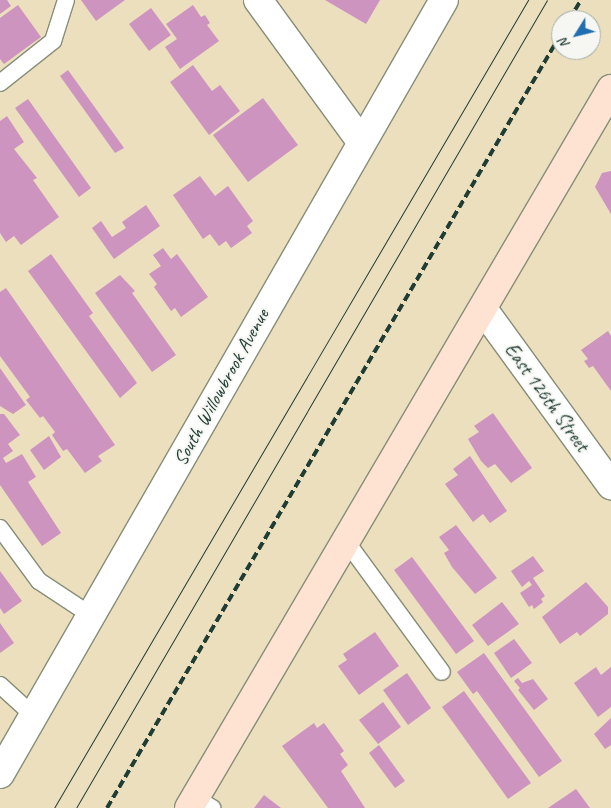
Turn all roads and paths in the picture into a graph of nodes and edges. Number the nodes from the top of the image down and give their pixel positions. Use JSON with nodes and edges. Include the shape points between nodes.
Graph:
{"nodes":[{"id":1,"x":66,"y":0,"type":"edge"},
{"id":2,"x":258,"y":0,"type":"edge"},
{"id":3,"x":444,"y":0,"type":"edge"},
{"id":4,"x":0,"y":83,"type":"edge"},
{"id":5,"x":611,"y":89,"type":"edge"},
{"id":6,"x":361,"y":141,"type":"junction"},
{"id":7,"x":484,"y":309,"type":"junction"},
{"id":8,"x":611,"y":485,"type":"edge"},
{"id":9,"x":0,"y":528,"type":"edge"},
{"id":10,"x":346,"y":541,"type":"junction"},
{"id":11,"x":92,"y":616,"type":"junction"},
{"id":12,"x":442,"y":672,"type":"dead end"},
{"id":13,"x":0,"y":685,"type":"edge"},
{"id":14,"x":35,"y":717,"type":"junction"},
{"id":15,"x":0,"y":774,"type":"edge"},
{"id":16,"x":198,"y":805,"type":"edge"}],
"edges":[{"from":1,"to":4,"type":"lane","via":[[53,41]]},
{"from":2,"to":6,"type":"street"},
{"from":3,"to":6,"type":"street","name":"South Willowbrook Avenue"},
{"from":5,"to":7,"type":"street"},
{"from":6,"to":11,"type":"street","name":"South Willowbrook Avenue"},
{"from":7,"to":8,"type":"street","name":"East 126th Street"},
{"from":7,"to":10,"type":"street"},
{"from":9,"to":11,"type":"lane","via":[[39,580]]},
{"from":10,"to":12,"type":"lane"},
{"from":10,"to":16,"type":"street"},
{"from":11,"to":14,"type":"street","name":"South Willowbrook Avenue"},
{"from":13,"to":14,"type":"lane"},
{"from":14,"to":15,"type":"street","name":"South Willowbrook Avenue"}]}
